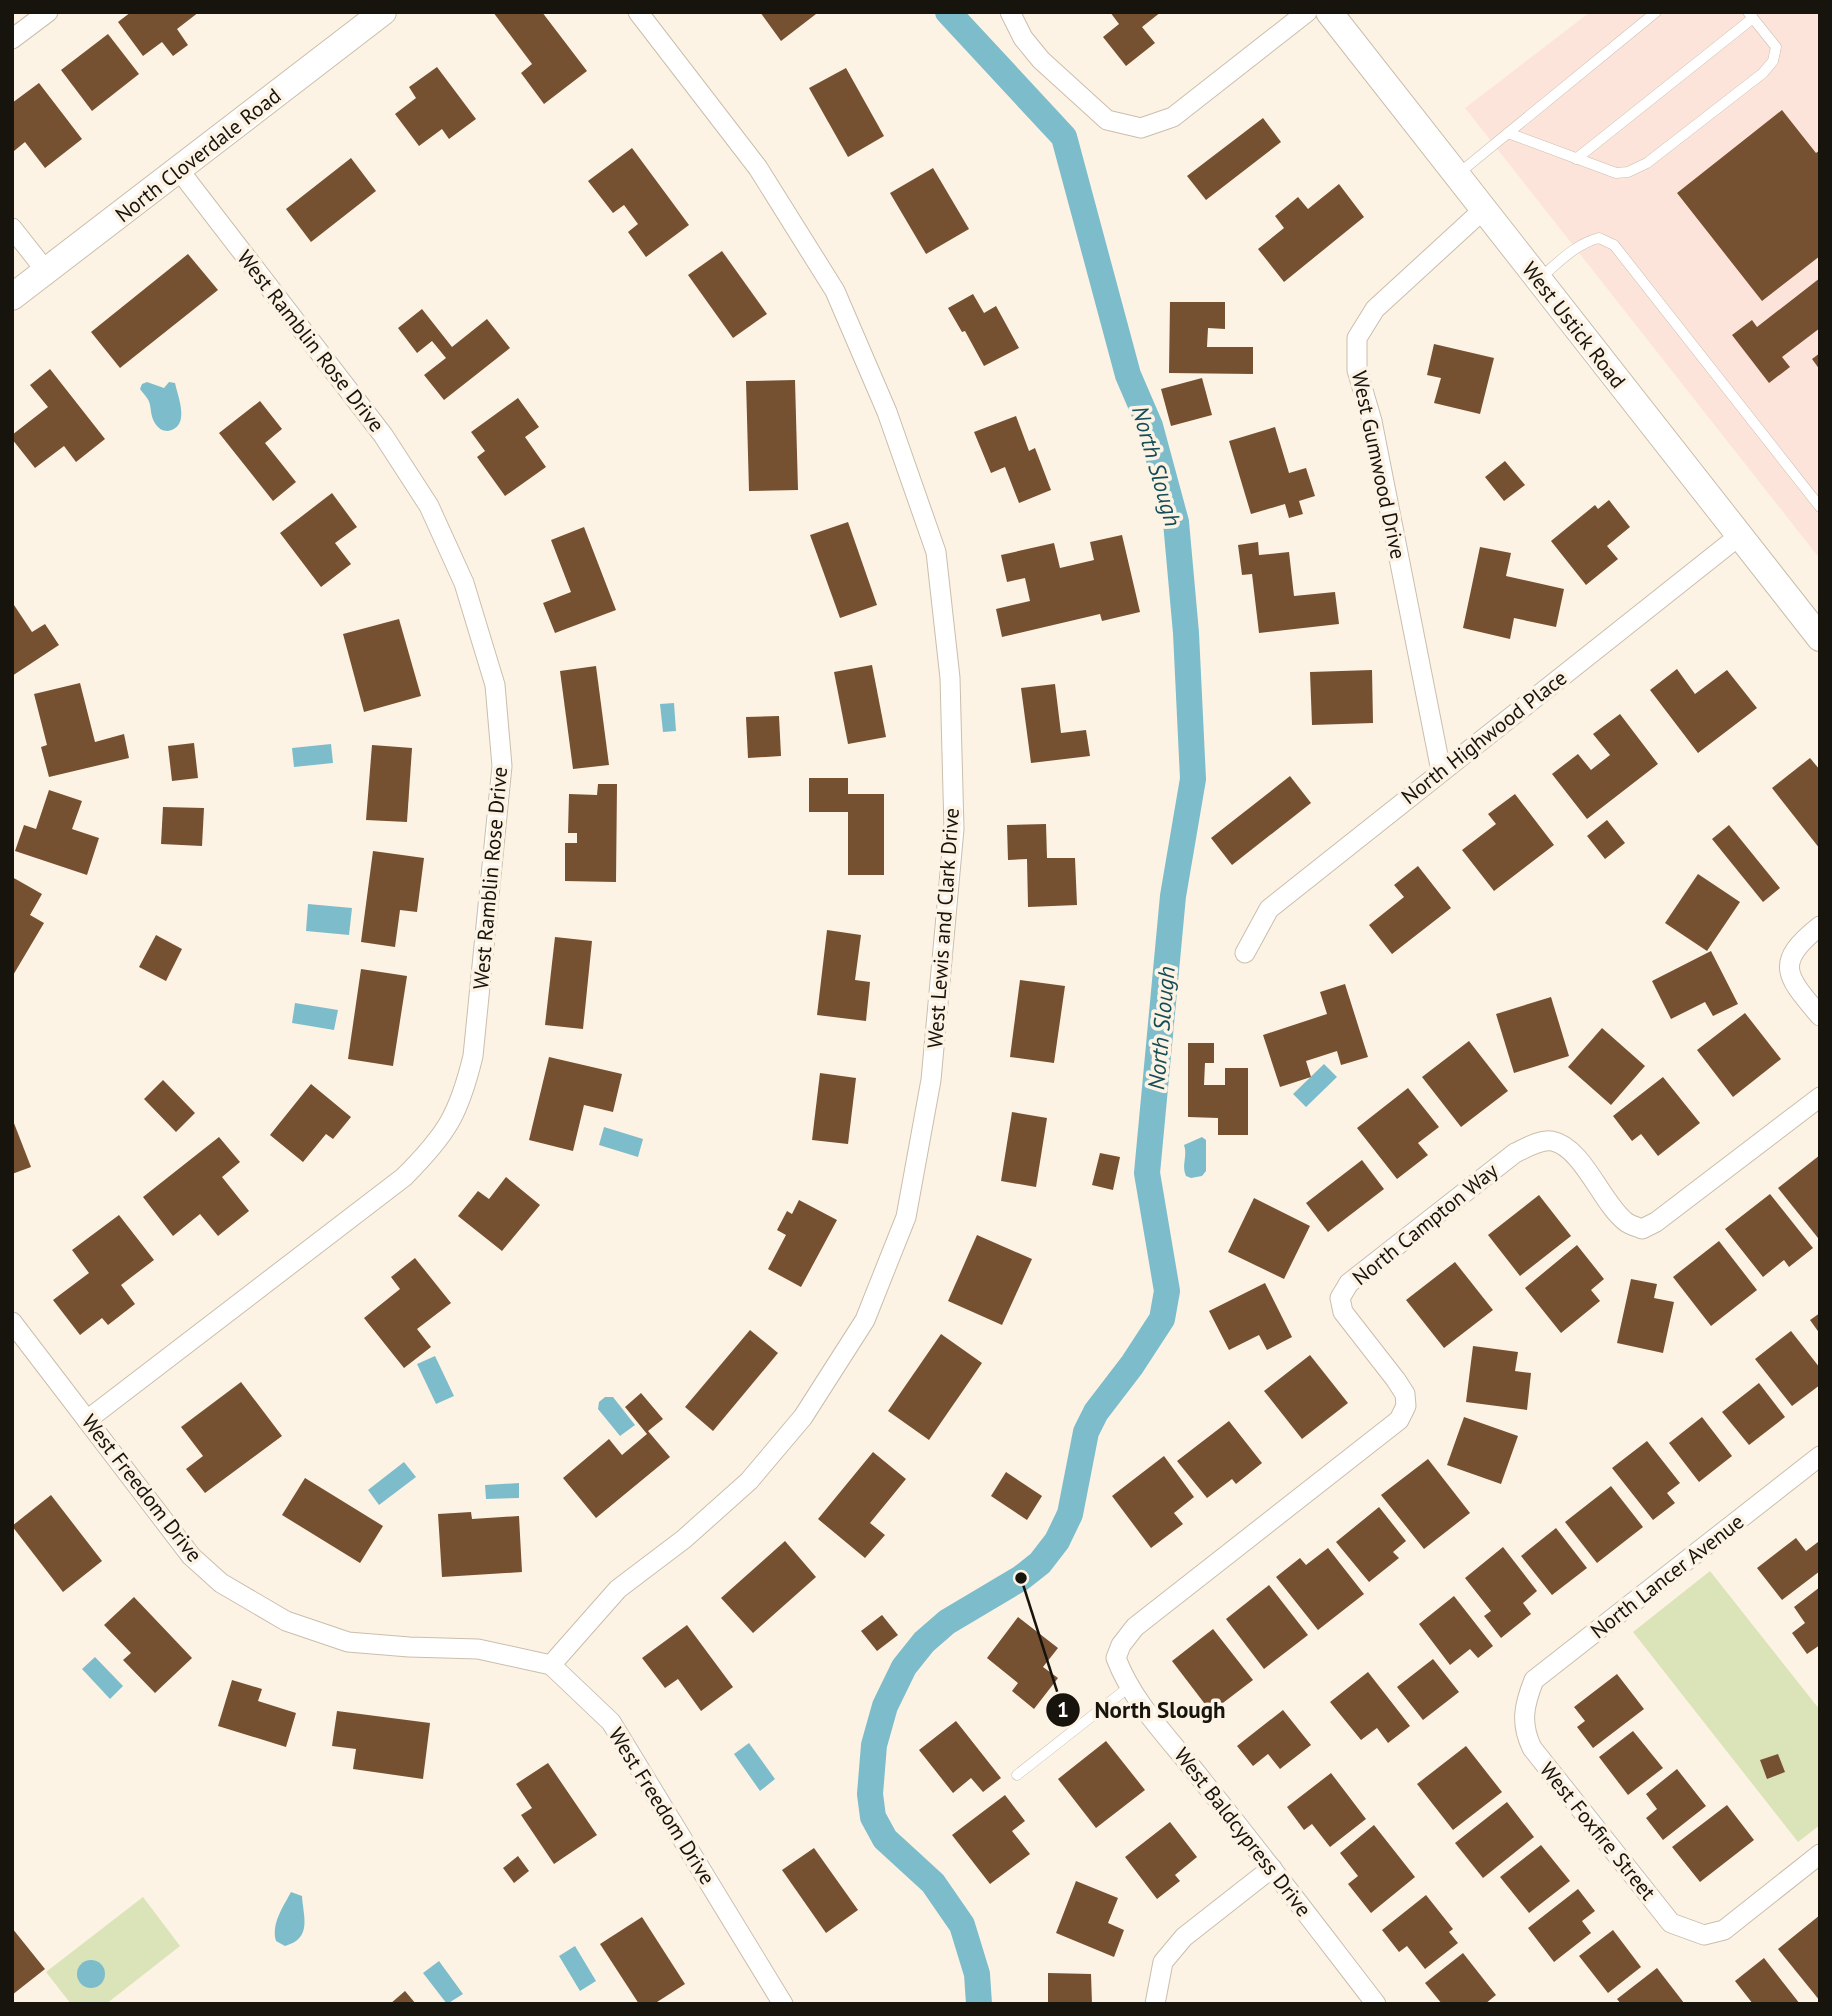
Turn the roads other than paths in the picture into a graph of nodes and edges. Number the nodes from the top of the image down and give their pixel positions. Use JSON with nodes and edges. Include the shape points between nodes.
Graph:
{"nodes":[{"id":1,"x":48,"y":12,"type":"edge"},
{"id":2,"x":383,"y":12,"type":"edge"},
{"id":3,"x":638,"y":12,"type":"edge"},
{"id":4,"x":1010,"y":12,"type":"edge"},
{"id":5,"x":1307,"y":12,"type":"edge"},
{"id":6,"x":1329,"y":12,"type":"edge"},
{"id":7,"x":1656,"y":12,"type":"edge"},
{"id":8,"x":1751,"y":15,"type":"edge"},
{"id":9,"x":12,"y":39,"type":"edge"},
{"id":10,"x":1508,"y":133,"type":"junction"},
{"id":11,"x":1576,"y":159,"type":"junction"},
{"id":12,"x":179,"y":170,"type":"junction"},
{"id":13,"x":1457,"y":174,"type":"junction"},
{"id":14,"x":1484,"y":209,"type":"junction"},
{"id":15,"x":12,"y":228,"type":"edge"},
{"id":16,"x":46,"y":271,"type":"junction"},
{"id":17,"x":1538,"y":279,"type":"junction"},
{"id":18,"x":12,"y":297,"type":"edge"},
{"id":19,"x":1820,"y":507,"type":"edge"},
{"id":20,"x":1740,"y":536,"type":"junction"},
{"id":21,"x":1820,"y":638,"type":"edge"},
{"id":22,"x":1441,"y":771,"type":"junction"},
{"id":23,"x":1820,"y":926,"type":"edge"},
{"id":24,"x":1245,"y":953,"type":"dead end"},
{"id":25,"x":1820,"y":1016,"type":"edge"},
{"id":26,"x":1820,"y":1097,"type":"edge"},
{"id":27,"x":12,"y":1322,"type":"edge"},
{"id":28,"x":88,"y":1420,"type":"junction"},
{"id":29,"x":1819,"y":1457,"type":"edge"},
{"id":30,"x":1116,"y":1658,"type":"joint"},
{"id":31,"x":551,"y":1665,"type":"junction"},
{"id":32,"x":1129,"y":1687,"type":"junction"},
{"id":33,"x":1524,"y":1703,"type":"joint"},
{"id":34,"x":1017,"y":1775,"type":"dead end"},
{"id":35,"x":1820,"y":1854,"type":"edge"},
{"id":36,"x":1272,"y":1868,"type":"junction"},
{"id":37,"x":783,"y":2004,"type":"edge"},
{"id":38,"x":1156,"y":2004,"type":"edge"},
{"id":39,"x":1376,"y":2004,"type":"edge"}],
"edges":[{"from":1,"to":9,"type":"street"},
{"from":2,"to":12,"type":"main road","name":"North Cloverdale Road"},
{"from":3,"to":31,"type":"street","name":"West Lewis and Clark Drive","via":[[758,168],[835,291],[887,412],[936,552],[950,677],[954,829],[931,1080],[906,1217],[865,1320],[803,1417],[749,1480],[684,1539],[618,1589]]},
{"from":4,"to":5,"type":"street","via":[[1041,60],[1107,120],[1141,128],[1173,117]]},
{"from":6,"to":13,"type":"main road","name":"West Ustick Road"},
{"from":7,"to":10,"type":"lane"},
{"from":8,"to":11,"type":"lane"},
{"from":8,"to":11,"type":"lane","via":[[1776,47],[1773,61],[1763,73],[1647,163],[1628,172],[1616,173]]},
{"from":10,"to":11,"type":"lane"},
{"from":10,"to":13,"type":"lane"},
{"from":12,"to":16,"type":"main road","name":"North Cloverdale Road"},
{"from":12,"to":28,"type":"street","name":"West Ramblin Rose Drive","via":[[383,435],[429,506],[464,583],[495,685],[502,766],[473,1056],[452,1121],[404,1177]]},
{"from":13,"to":14,"type":"main road","name":"West Ustick Road"},
{"from":14,"to":17,"type":"main road","name":"West Ustick Road"},
{"from":14,"to":22,"type":"street","name":"West Gumwood Drive","via":[[1375,309],[1357,338],[1357,370],[1372,421]]},
{"from":15,"to":16,"type":"street"},
{"from":16,"to":18,"type":"main road","name":"North Cloverdale Road"},
{"from":17,"to":19,"type":"lane","via":[[1589,241],[1599,238],[1614,245]]},
{"from":17,"to":20,"type":"main road","name":"West Ustick Road"},
{"from":20,"to":21,"type":"main road","name":"West Ustick Road"},
{"from":20,"to":22,"type":"street","name":"North Highwood Place"},
{"from":22,"to":24,"type":"street","name":"North Highwood Place","via":[[1269,909]]},
{"from":23,"to":25,"type":"street","via":[[1792,951],[1788,965],[1792,979]]},
{"from":26,"to":30,"type":"street","name":"North Campton Way","via":[[1642,1229],[1627,1223],[1563,1146],[1551,1141],[1536,1143],[1515,1153],[1349,1283],[1340,1298],[1343,1312],[1405,1394],[1406,1406],[1399,1420],[1135,1627]]},
{"from":27,"to":28,"type":"street","name":"West Freedom Drive"},
{"from":28,"to":31,"type":"street","name":"West Freedom Drive","via":[[191,1556],[221,1583],[286,1621],[348,1642],[478,1649]]},
{"from":29,"to":33,"type":"street","name":"North Lancer Avenue","via":[[1534,1679]]},
{"from":30,"to":32,"type":"street","name":"West Baldcypress Drive"},
{"from":31,"to":37,"type":"street","name":"West Freedom Drive","via":[[611,1723]]},
{"from":32,"to":34,"type":"lane"},
{"from":32,"to":36,"type":"street","name":"West Baldcypress Drive"},
{"from":33,"to":35,"type":"street","name":"West Foxfire Street","via":[[1532,1748],[1671,1923],[1704,1935],[1724,1930]]},
{"from":36,"to":38,"type":"street","via":[[1184,1937],[1163,1962]]},
{"from":36,"to":39,"type":"street","name":"West Baldcypress Drive"}]}
